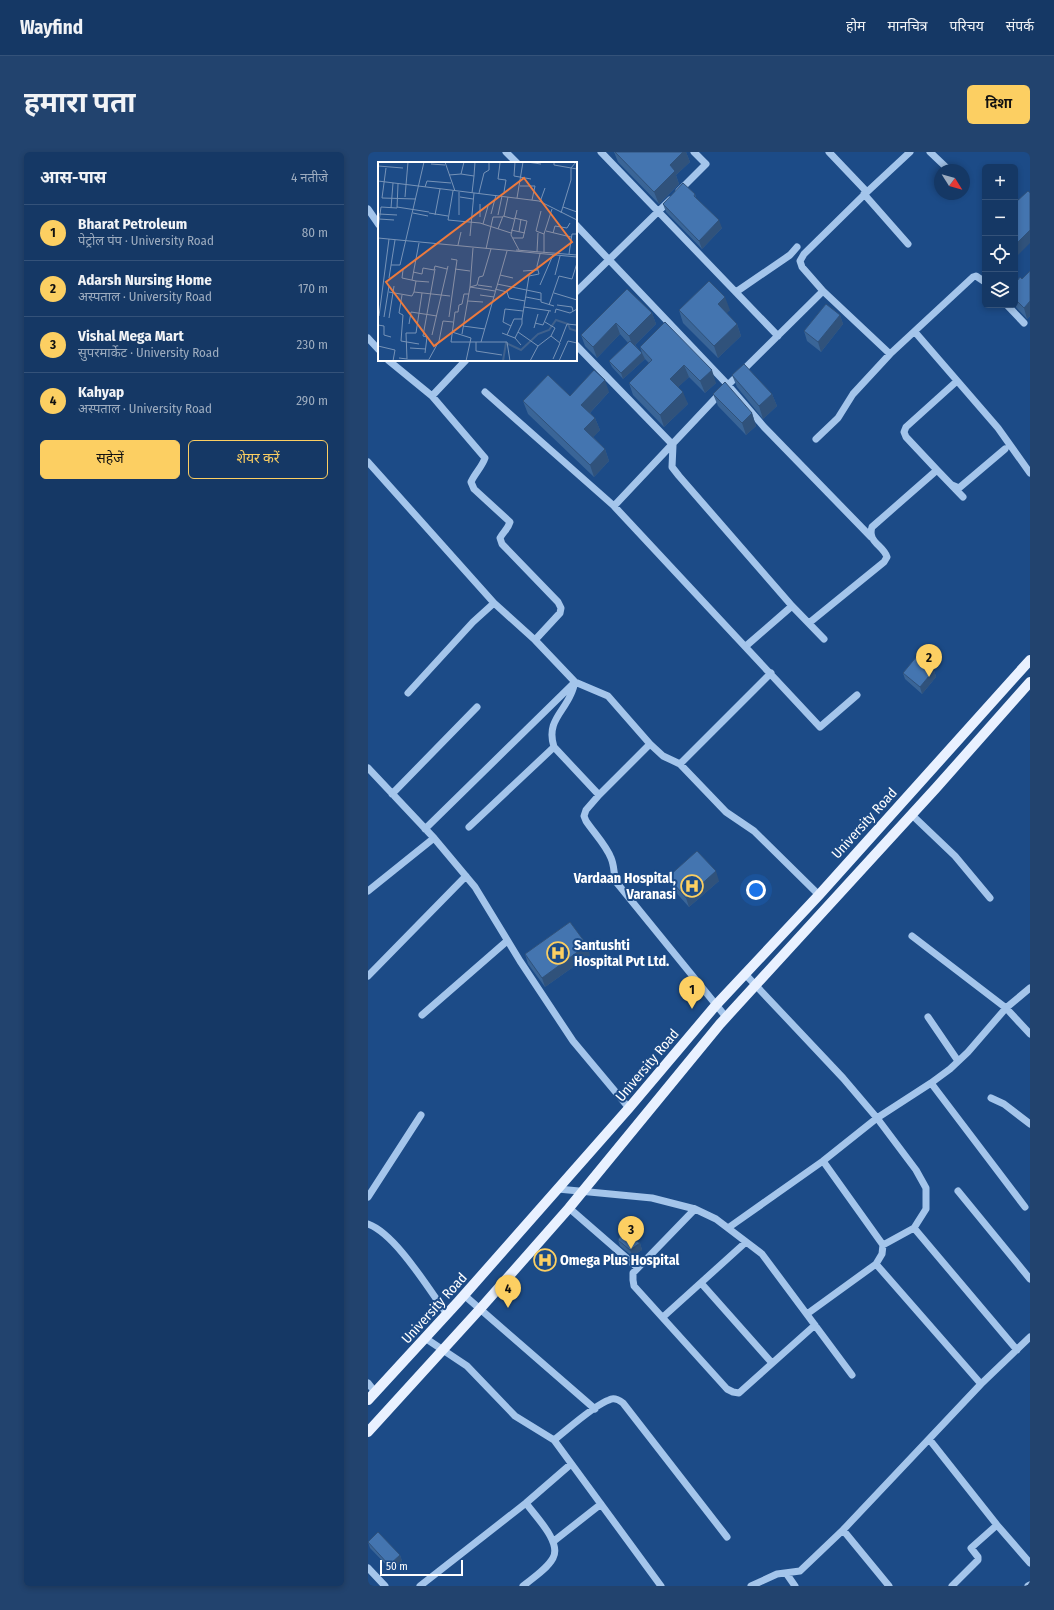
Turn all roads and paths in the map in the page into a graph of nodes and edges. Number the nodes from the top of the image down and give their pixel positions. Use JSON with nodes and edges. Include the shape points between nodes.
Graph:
{"nodes":[{"id":1,"x":506,"y":152,"type":"edge"},
{"id":2,"x":601,"y":152,"type":"edge"},
{"id":3,"x":694,"y":152,"type":"edge"},
{"id":4,"x":829,"y":152,"type":"edge"},
{"id":5,"x":910,"y":152,"type":"edge"},
{"id":6,"x":930,"y":152,"type":"edge"},
{"id":7,"x":516,"y":162,"type":"edge"},
{"id":8,"x":943,"y":164,"type":"edge"},
{"id":9,"x":865,"y":193,"type":"junction"},
{"id":10,"x":368,"y":209,"type":"edge"},
{"id":11,"x":659,"y":211,"type":"junction"},
{"id":12,"x":378,"y":224,"type":"edge"},
{"id":13,"x":577,"y":226,"type":"edge"},
{"id":14,"x":908,"y":244,"type":"dead end"},
{"id":15,"x":797,"y":247,"type":"dead end"},
{"id":16,"x":610,"y":260,"type":"junction"},
{"id":17,"x":982,"y":280,"type":"edge"},
{"id":18,"x":577,"y":291,"type":"edge"},
{"id":19,"x":823,"y":291,"type":"junction"},
{"id":20,"x":736,"y":292,"type":"junction"},
{"id":21,"x":1010,"y":308,"type":"edge"},
{"id":22,"x":1024,"y":323,"type":"dead end"},
{"id":23,"x":915,"y":332,"type":"junction"},
{"id":24,"x":778,"y":336,"type":"junction"},
{"id":25,"x":369,"y":340,"type":"edge"},
{"id":26,"x":577,"y":345,"type":"edge"},
{"id":27,"x":378,"y":349,"type":"edge"},
{"id":28,"x":890,"y":354,"type":"junction"},
{"id":29,"x":389,"y":361,"type":"edge"},
{"id":30,"x":465,"y":361,"type":"edge"},
{"id":31,"x":957,"y":381,"type":"junction"},
{"id":32,"x":728,"y":385,"type":"junction"},
{"id":33,"x":485,"y":392,"type":"dead end"},
{"id":34,"x":432,"y":396,"type":"junction"},
{"id":35,"x":816,"y":439,"type":"dead end"},
{"id":36,"x":673,"y":445,"type":"junction"},
{"id":37,"x":1005,"y":449,"type":"dead end"},
{"id":38,"x":368,"y":462,"type":"edge"},
{"id":39,"x":937,"y":470,"type":"junction"},
{"id":40,"x":1030,"y":473,"type":"edge"},
{"id":41,"x":952,"y":485,"type":"junction"},
{"id":42,"x":963,"y":497,"type":"dead end"},
{"id":43,"x":614,"y":506,"type":"junction"},
{"id":44,"x":871,"y":537,"type":"junction"},
{"id":45,"x":494,"y":603,"type":"junction"},
{"id":46,"x":792,"y":606,"type":"junction"},
{"id":47,"x":809,"y":623,"type":"junction"},
{"id":48,"x":824,"y":639,"type":"dead end"},
{"id":49,"x":535,"y":640,"type":"junction"},
{"id":50,"x":746,"y":646,"type":"junction"},
{"id":51,"x":1030,"y":660,"type":"edge"},
{"id":52,"x":770,"y":673,"type":"junction"},
{"id":53,"x":575,"y":682,"type":"junction"},
{"id":54,"x":1030,"y":682,"type":"edge"},
{"id":55,"x":408,"y":693,"type":"dead end"},
{"id":56,"x":857,"y":695,"type":"dead end"},
{"id":57,"x":478,"y":707,"type":"dead end"},
{"id":58,"x":650,"y":744,"type":"junction"},
{"id":59,"x":554,"y":747,"type":"junction"},
{"id":60,"x":680,"y":764,"type":"junction"},
{"id":61,"x":368,"y":768,"type":"edge"},
{"id":62,"x":392,"y":794,"type":"junction"},
{"id":63,"x":599,"y":795,"type":"junction"},
{"id":64,"x":912,"y":814,"type":"junction"},
{"id":65,"x":469,"y":827,"type":"dead end"},
{"id":66,"x":425,"y":829,"type":"junction"},
{"id":67,"x":434,"y":838,"type":"junction"},
{"id":68,"x":466,"y":876,"type":"junction"},
{"id":69,"x":368,"y":892,"type":"edge"},
{"id":70,"x":819,"y":894,"type":"junction"},
{"id":71,"x":990,"y":898,"type":"dead end"},
{"id":72,"x":912,"y":936,"type":"dead end"},
{"id":73,"x":507,"y":941,"type":"junction"},
{"id":74,"x":745,"y":974,"type":"junction"},
{"id":75,"x":368,"y":976,"type":"edge"},
{"id":76,"x":755,"y":986,"type":"junction"},
{"id":77,"x":1030,"y":988,"type":"edge"},
{"id":78,"x":716,"y":1005,"type":"junction"},
{"id":79,"x":1006,"y":1008,"type":"junction"},
{"id":80,"x":422,"y":1015,"type":"dead end"},
{"id":81,"x":726,"y":1017,"type":"junction"},
{"id":82,"x":928,"y":1017,"type":"dead end"},
{"id":83,"x":1030,"y":1034,"type":"edge"},
{"id":84,"x":958,"y":1061,"type":"junction"},
{"id":85,"x":931,"y":1083,"type":"junction"},
{"id":86,"x":991,"y":1098,"type":"dead end"},
{"id":87,"x":629,"y":1108,"type":"junction"},
{"id":88,"x":421,"y":1115,"type":"dead end"},
{"id":89,"x":877,"y":1118,"type":"junction"},
{"id":90,"x":1030,"y":1124,"type":"edge"},
{"id":91,"x":823,"y":1161,"type":"junction"},
{"id":92,"x":558,"y":1189,"type":"junction"},
{"id":93,"x":581,"y":1191,"type":"junction"},
{"id":94,"x":958,"y":1191,"type":"dead end"},
{"id":95,"x":368,"y":1197,"type":"edge"},
{"id":96,"x":1025,"y":1207,"type":"dead end"},
{"id":97,"x":569,"y":1208,"type":"junction"},
{"id":98,"x":695,"y":1209,"type":"junction"},
{"id":99,"x":368,"y":1224,"type":"edge"},
{"id":100,"x":728,"y":1228,"type":"junction"},
{"id":101,"x":914,"y":1228,"type":"junction"},
{"id":102,"x":746,"y":1242,"type":"junction"},
{"id":103,"x":883,"y":1245,"type":"junction"},
{"id":104,"x":876,"y":1264,"type":"junction"},
{"id":105,"x":638,"y":1268,"type":"junction"},
{"id":106,"x":1030,"y":1280,"type":"edge"},
{"id":107,"x":701,"y":1283,"type":"junction"},
{"id":108,"x":464,"y":1295,"type":"junction"},
{"id":109,"x":480,"y":1309,"type":"junction"},
{"id":110,"x":447,"y":1314,"type":"junction"},
{"id":111,"x":806,"y":1314,"type":"junction"},
{"id":112,"x":663,"y":1317,"type":"junction"},
{"id":113,"x":815,"y":1325,"type":"junction"},
{"id":114,"x":1030,"y":1337,"type":"edge"},
{"id":115,"x":425,"y":1338,"type":"junction"},
{"id":116,"x":443,"y":1350,"type":"junction"},
{"id":117,"x":1017,"y":1350,"type":"junction"},
{"id":118,"x":772,"y":1363,"type":"junction"},
{"id":119,"x":852,"y":1375,"type":"dead end"},
{"id":120,"x":368,"y":1383,"type":"edge"},
{"id":121,"x":981,"y":1384,"type":"junction"},
{"id":122,"x":376,"y":1392,"type":"junction"},
{"id":123,"x":368,"y":1400,"type":"edge"},
{"id":124,"x":595,"y":1409,"type":"junction"},
{"id":125,"x":368,"y":1432,"type":"edge"},
{"id":126,"x":929,"y":1439,"type":"junction"},
{"id":127,"x":554,"y":1440,"type":"junction"},
{"id":128,"x":571,"y":1464,"type":"junction"},
{"id":129,"x":526,"y":1503,"type":"junction"},
{"id":130,"x":601,"y":1504,"type":"junction"},
{"id":131,"x":997,"y":1525,"type":"junction"},
{"id":132,"x":842,"y":1530,"type":"junction"},
{"id":133,"x":727,"y":1537,"type":"dead end"},
{"id":134,"x":554,"y":1541,"type":"junction"},
{"id":135,"x":1030,"y":1563,"type":"edge"},
{"id":136,"x":368,"y":1568,"type":"edge"},
{"id":137,"x":786,"y":1573,"type":"junction"},
{"id":138,"x":385,"y":1586,"type":"edge"},
{"id":139,"x":420,"y":1586,"type":"edge"},
{"id":140,"x":523,"y":1586,"type":"edge"},
{"id":141,"x":661,"y":1586,"type":"edge"},
{"id":142,"x":751,"y":1586,"type":"edge"},
{"id":143,"x":795,"y":1586,"type":"edge"},
{"id":144,"x":889,"y":1586,"type":"edge"},
{"id":145,"x":952,"y":1586,"type":"edge"}],
"edges":[{"from":1,"to":7,"type":"street"},
{"from":2,"to":11,"type":"street"},
{"from":3,"to":11,"type":"street","via":[[706,164]]},
{"from":4,"to":9,"type":"street"},
{"from":5,"to":9,"type":"street"},
{"from":6,"to":8,"type":"street"},
{"from":9,"to":14,"type":"street"},
{"from":9,"to":19,"type":"street","via":[[800,261],[802,267]]},
{"from":10,"to":12,"type":"street"},
{"from":11,"to":16,"type":"street"},
{"from":11,"to":20,"type":"street"},
{"from":13,"to":16,"type":"street"},
{"from":15,"to":20,"type":"street"},
{"from":16,"to":18,"type":"street"},
{"from":16,"to":32,"type":"street"},
{"from":17,"to":23,"type":"street","via":[[973,277]]},
{"from":19,"to":24,"type":"street"},
{"from":19,"to":28,"type":"street"},
{"from":20,"to":24,"type":"street"},
{"from":21,"to":22,"type":"street"},
{"from":23,"to":28,"type":"street"},
{"from":23,"to":31,"type":"street"},
{"from":24,"to":32,"type":"street"},
{"from":25,"to":27,"type":"street"},
{"from":26,"to":36,"type":"street"},
{"from":28,"to":35,"type":"street","via":[[853,394],[838,418]]},
{"from":29,"to":34,"type":"street"},
{"from":30,"to":34,"type":"street"},
{"from":31,"to":39,"type":"street","via":[[906,427],[904,432]]},
{"from":31,"to":40,"type":"street","via":[[998,428]]},
{"from":32,"to":36,"type":"street"},
{"from":32,"to":44,"type":"street","via":[[764,427]]},
{"from":33,"to":43,"type":"street"},
{"from":34,"to":49,"type":"street","via":[[485,458],[471,482],[474,489],[510,522],[500,538],[502,544],[561,608],[560,613]]},
{"from":36,"to":43,"type":"street"},
{"from":36,"to":46,"type":"street","via":[[672,467]]},
{"from":37,"to":41,"type":"street","via":[[959,488]]},
{"from":38,"to":45,"type":"street"},
{"from":39,"to":41,"type":"street"},
{"from":39,"to":44,"type":"street","via":[[872,527]]},
{"from":41,"to":42,"type":"street"},
{"from":43,"to":50,"type":"street"},
{"from":44,"to":47,"type":"street","via":[[887,558]]},
{"from":45,"to":49,"type":"street"},
{"from":45,"to":55,"type":"street","via":[[472,622]]},
{"from":46,"to":47,"type":"street"},
{"from":46,"to":50,"type":"street"},
{"from":47,"to":48,"type":"street"},
{"from":49,"to":53,"type":"street"},
{"from":50,"to":52,"type":"street"},
{"from":51,"to":70,"type":"main road","name":"University Road"},
{"from":52,"to":56,"type":"street","via":[[820,727]]},
{"from":52,"to":60,"type":"street"},
{"from":53,"to":58,"type":"street","via":[[608,696]]},
{"from":53,"to":59,"type":"street","via":[[571,694],[555,719],[552,742]]},
{"from":53,"to":66,"type":"street"},
{"from":54,"to":64,"type":"main road"},
{"from":57,"to":62,"type":"street"},
{"from":58,"to":60,"type":"street","via":[[663,756]]},
{"from":58,"to":63,"type":"street"},
{"from":59,"to":63,"type":"street"},
{"from":59,"to":65,"type":"street"},
{"from":60,"to":70,"type":"street","via":[[726,812],[754,832]]},
{"from":61,"to":62,"type":"street"},
{"from":62,"to":66,"type":"street"},
{"from":63,"to":78,"type":"street","via":[[584,816],[609,854],[614,878]]},
{"from":64,"to":71,"type":"street","via":[[955,856]]},
{"from":64,"to":76,"type":"main road"},
{"from":66,"to":67,"type":"street"},
{"from":67,"to":68,"type":"street"},
{"from":67,"to":69,"type":"street"},
{"from":68,"to":73,"type":"street","via":[[476,887]]},
{"from":68,"to":75,"type":"street"},
{"from":70,"to":74,"type":"main road","name":"University Road"},
{"from":72,"to":79,"type":"street"},
{"from":73,"to":80,"type":"street"},
{"from":73,"to":87,"type":"street","via":[[573,1041]]},
{"from":74,"to":76,"type":"street"},
{"from":74,"to":78,"type":"main road","name":"University Road"},
{"from":76,"to":81,"type":"main road"},
{"from":76,"to":89,"type":"street","via":[[843,1078]]},
{"from":77,"to":79,"type":"street"},
{"from":78,"to":81,"type":"street"},
{"from":78,"to":87,"type":"main road","name":"University Road"},
{"from":79,"to":83,"type":"street"},
{"from":79,"to":84,"type":"street"},
{"from":81,"to":93,"type":"main road"},
{"from":82,"to":84,"type":"street"},
{"from":84,"to":85,"type":"street"},
{"from":85,"to":89,"type":"street"},
{"from":85,"to":96,"type":"street"},
{"from":86,"to":90,"type":"street","via":[[1004,1104]]},
{"from":87,"to":92,"type":"main road","name":"University Road"},
{"from":88,"to":95,"type":"street"},
{"from":89,"to":91,"type":"street"},
{"from":89,"to":101,"type":"street","via":[[916,1170],[926,1188],[926,1209]]},
{"from":91,"to":100,"type":"street"},
{"from":91,"to":103,"type":"street"},
{"from":92,"to":93,"type":"street"},
{"from":92,"to":108,"type":"main road","name":"University Road"},
{"from":93,"to":97,"type":"main road"},
{"from":93,"to":98,"type":"street","via":[[652,1198]]},
{"from":94,"to":106,"type":"street"},
{"from":97,"to":105,"type":"street"},
{"from":97,"to":109,"type":"main road"},
{"from":98,"to":100,"type":"street"},
{"from":98,"to":105,"type":"street"},
{"from":99,"to":110,"type":"street","via":[[384,1233],[403,1254]]},
{"from":100,"to":102,"type":"street"},
{"from":101,"to":103,"type":"street"},
{"from":101,"to":117,"type":"street"},
{"from":102,"to":107,"type":"street"},
{"from":102,"to":111,"type":"street","via":[[762,1254]]},
{"from":103,"to":104,"type":"street","via":[[882,1254]]},
{"from":104,"to":111,"type":"street"},
{"from":104,"to":121,"type":"street"},
{"from":105,"to":112,"type":"street","via":[[633,1273],[634,1286]]},
{"from":107,"to":112,"type":"street"},
{"from":107,"to":118,"type":"street"},
{"from":108,"to":109,"type":"street"},
{"from":108,"to":110,"type":"main road","name":"University Road"},
{"from":109,"to":116,"type":"main road"},
{"from":109,"to":124,"type":"street"},
{"from":110,"to":115,"type":"main road","name":"University Road"},
{"from":111,"to":113,"type":"street"},
{"from":112,"to":118,"type":"street","via":[[709,1370],[733,1392],[739,1393]]},
{"from":113,"to":118,"type":"street"},
{"from":113,"to":119,"type":"street"},
{"from":114,"to":117,"type":"street"},
{"from":115,"to":116,"type":"street"},
{"from":115,"to":122,"type":"main road","name":"University Road"},
{"from":116,"to":125,"type":"main road"},
{"from":116,"to":127,"type":"street","via":[[467,1366],[515,1416]]},
{"from":117,"to":121,"type":"street"},
{"from":120,"to":122,"type":"street"},
{"from":121,"to":126,"type":"street"},
{"from":122,"to":123,"type":"main road","name":"University Road"},
{"from":124,"to":127,"type":"street"},
{"from":124,"to":133,"type":"street","via":[[609,1399],[617,1399],[623,1403]]},
{"from":126,"to":131,"type":"street"},
{"from":126,"to":132,"type":"street"},
{"from":127,"to":128,"type":"street"},
{"from":128,"to":129,"type":"street"},
{"from":128,"to":130,"type":"street"},
{"from":129,"to":134,"type":"street"},
{"from":129,"to":139,"type":"street"},
{"from":130,"to":134,"type":"street"},
{"from":130,"to":141,"type":"street"},
{"from":131,"to":135,"type":"street"},
{"from":131,"to":145,"type":"street","via":[[972,1548],[978,1560]]},
{"from":132,"to":137,"type":"street","via":[[800,1571]]},
{"from":132,"to":144,"type":"street"},
{"from":134,"to":140,"type":"street","via":[[556,1550],[553,1558]]},
{"from":136,"to":138,"type":"street"},
{"from":137,"to":142,"type":"street","via":[[777,1574]]},
{"from":137,"to":143,"type":"street"}]}
